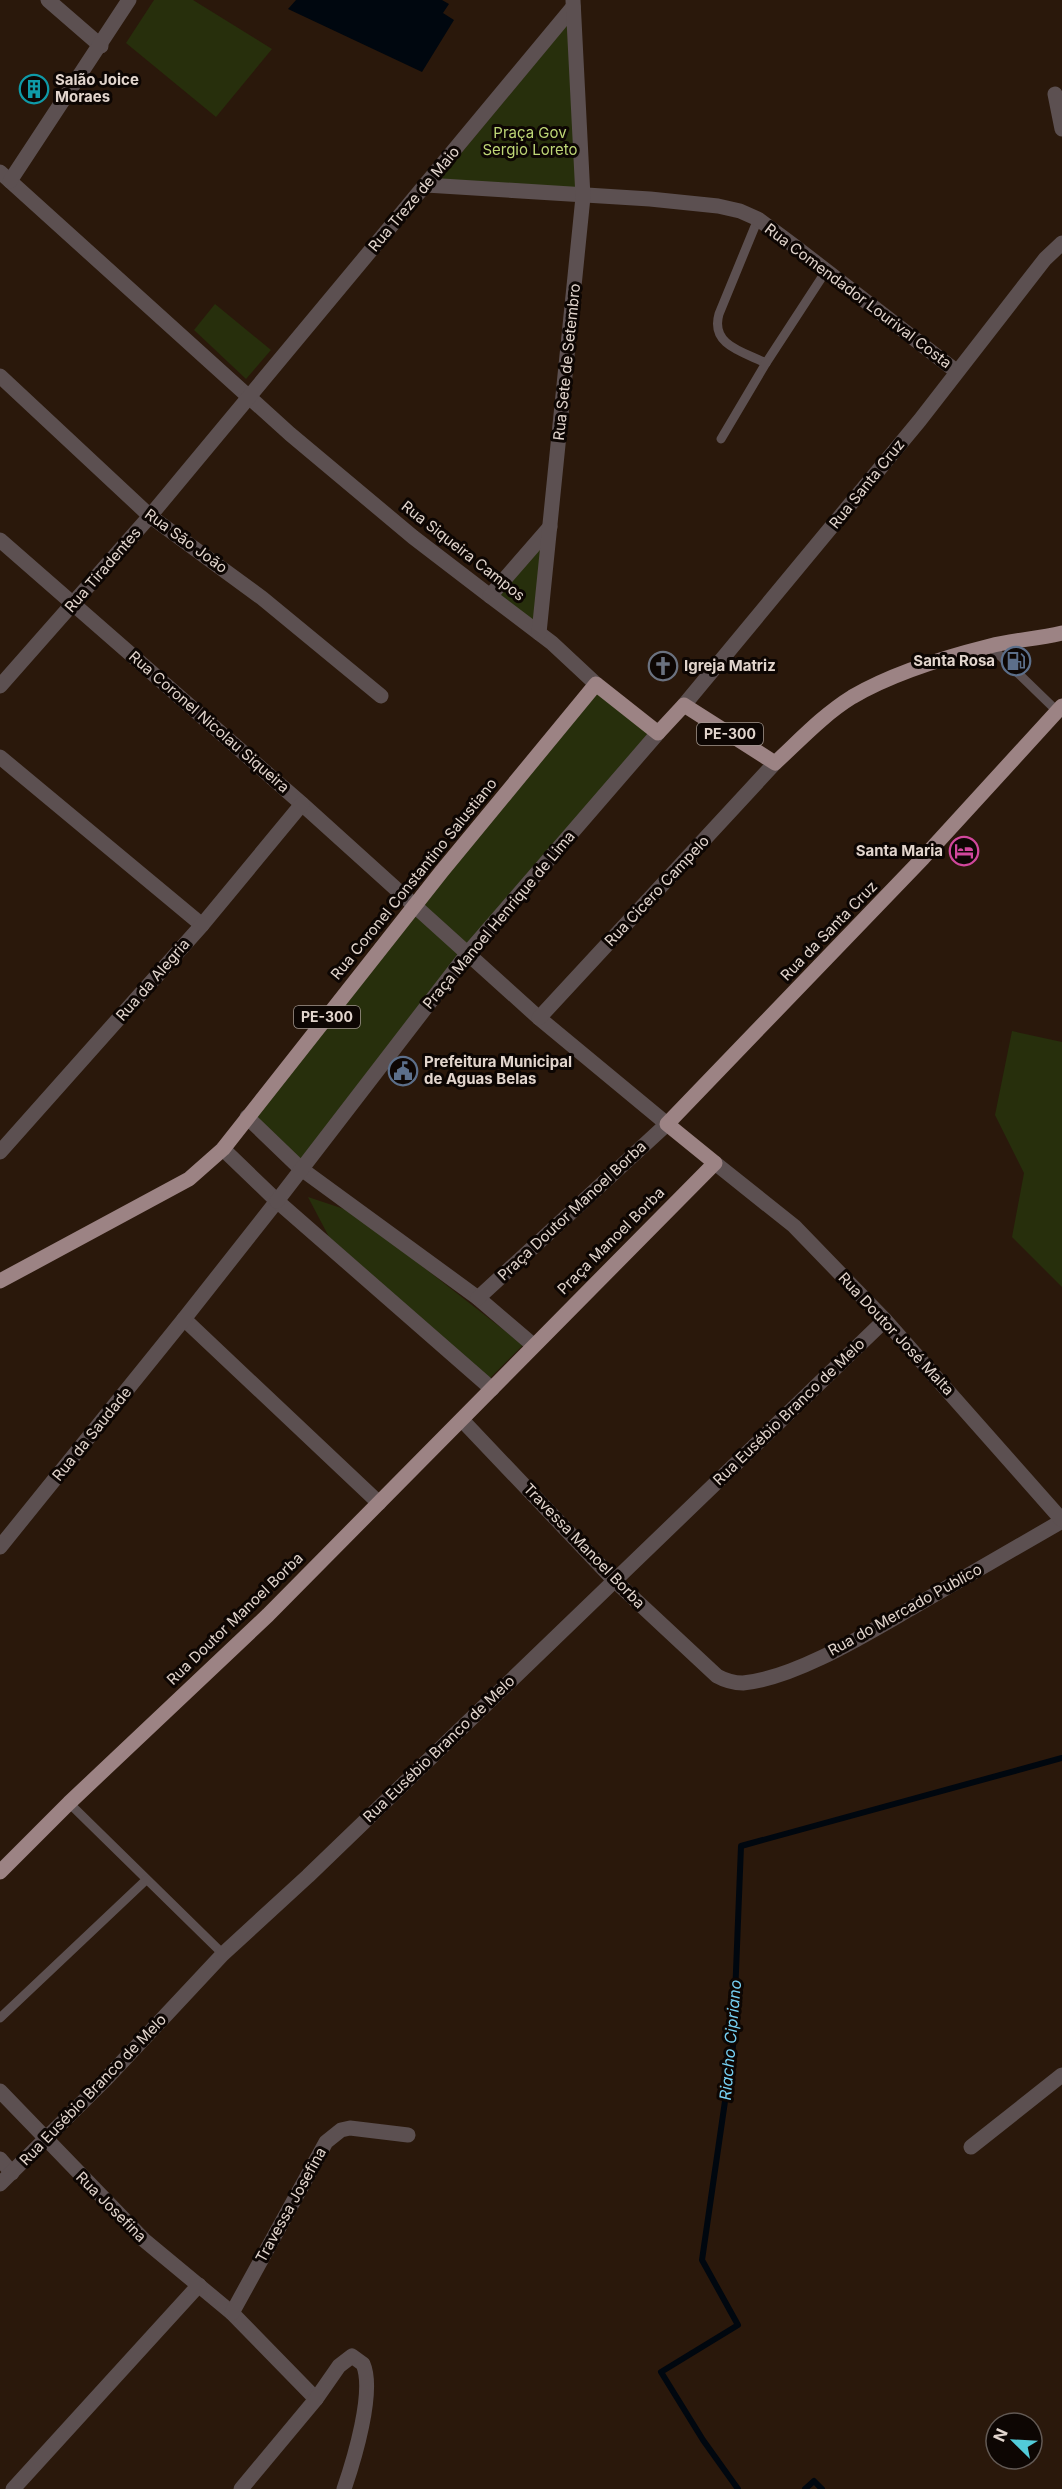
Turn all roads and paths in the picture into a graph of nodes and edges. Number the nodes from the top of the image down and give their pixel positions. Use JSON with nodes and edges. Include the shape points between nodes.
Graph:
{"nodes":[{"id":1,"x":48,"y":0,"type":"edge"},
{"id":2,"x":129,"y":0,"type":"edge"},
{"id":3,"x":573,"y":3,"type":"edge"},
{"id":4,"x":101,"y":46,"type":"junction"},
{"id":5,"x":1055,"y":94,"type":"dead end"},
{"id":6,"x":1062,"y":129,"type":"edge"},
{"id":7,"x":5,"y":177,"type":"edge"},
{"id":8,"x":426,"y":185,"type":"junction"},
{"id":9,"x":583,"y":197,"type":"junction"},
{"id":10,"x":758,"y":219,"type":"junction"},
{"id":11,"x":1062,"y":243,"type":"edge"},
{"id":12,"x":826,"y":271,"type":"junction"},
{"id":13,"x":766,"y":363,"type":"junction"},
{"id":14,"x":956,"y":371,"type":"junction"},
{"id":15,"x":0,"y":376,"type":"edge"},
{"id":16,"x":248,"y":396,"type":"junction"},
{"id":17,"x":721,"y":439,"type":"dead end"},
{"id":18,"x":150,"y":516,"type":"junction"},
{"id":19,"x":550,"y":526,"type":"junction"},
{"id":20,"x":0,"y":540,"type":"edge"},
{"id":21,"x":490,"y":596,"type":"junction"},
{"id":22,"x":74,"y":604,"type":"junction"},
{"id":23,"x":539,"y":633,"type":"junction"},
{"id":24,"x":1062,"y":633,"type":"edge"},
{"id":25,"x":990,"y":646,"type":"junction"},
{"id":26,"x":596,"y":684,"type":"junction"},
{"id":27,"x":0,"y":686,"type":"edge"},
{"id":28,"x":381,"y":696,"type":"dead end"},
{"id":29,"x":684,"y":705,"type":"junction"},
{"id":30,"x":1059,"y":709,"type":"edge"},
{"id":31,"x":658,"y":733,"type":"junction"},
{"id":32,"x":0,"y":757,"type":"edge"},
{"id":33,"x":775,"y":763,"type":"junction"},
{"id":34,"x":302,"y":804,"type":"junction"},
{"id":35,"x":415,"y":907,"type":"junction"},
{"id":36,"x":201,"y":925,"type":"junction"},
{"id":37,"x":467,"y":954,"type":"junction"},
{"id":38,"x":539,"y":1018,"type":"junction"},
{"id":39,"x":246,"y":1117,"type":"junction"},
{"id":40,"x":667,"y":1124,"type":"junction"},
{"id":41,"x":223,"y":1149,"type":"junction"},
{"id":42,"x":0,"y":1152,"type":"edge"},
{"id":43,"x":715,"y":1163,"type":"junction"},
{"id":44,"x":300,"y":1168,"type":"junction"},
{"id":45,"x":277,"y":1201,"type":"junction"},
{"id":46,"x":0,"y":1281,"type":"edge"},
{"id":47,"x":478,"y":1298,"type":"junction"},
{"id":48,"x":184,"y":1320,"type":"junction"},
{"id":49,"x":885,"y":1320,"type":"junction"},
{"id":50,"x":533,"y":1345,"type":"junction"},
{"id":51,"x":492,"y":1389,"type":"junction"},
{"id":52,"x":462,"y":1420,"type":"junction"},
{"id":53,"x":379,"y":1503,"type":"junction"},
{"id":54,"x":1062,"y":1520,"type":"edge"},
{"id":55,"x":0,"y":1547,"type":"edge"},
{"id":56,"x":613,"y":1579,"type":"junction"},
{"id":57,"x":709,"y":1669,"type":"joint"},
{"id":58,"x":69,"y":1803,"type":"junction"},
{"id":59,"x":0,"y":1872,"type":"edge"},
{"id":60,"x":146,"y":1880,"type":"junction"},
{"id":61,"x":223,"y":1954,"type":"junction"},
{"id":62,"x":0,"y":2018,"type":"edge"},
{"id":63,"x":1062,"y":2075,"type":"edge"},
{"id":64,"x":0,"y":2091,"type":"edge"},
{"id":65,"x":408,"y":2135,"type":"dead end"},
{"id":66,"x":45,"y":2139,"type":"junction"},
{"id":67,"x":971,"y":2147,"type":"dead end"},
{"id":68,"x":0,"y":2159,"type":"edge"},
{"id":69,"x":12,"y":2172,"type":"junction"},
{"id":70,"x":0,"y":2184,"type":"edge"},
{"id":71,"x":199,"y":2285,"type":"junction"},
{"id":72,"x":232,"y":2313,"type":"junction"},
{"id":73,"x":316,"y":2399,"type":"junction"},
{"id":74,"x":248,"y":2486,"type":"edge"},
{"id":75,"x":13,"y":2489,"type":"edge"},
{"id":76,"x":344,"y":2489,"type":"edge"}],
"edges":[{"from":1,"to":4,"type":"street"},
{"from":2,"to":4,"type":"street"},
{"from":3,"to":8,"type":"street","name":"Rua Treze de Maio"},
{"from":3,"to":9,"type":"street","name":"Rua Sete de Setembro"},
{"from":4,"to":7,"type":"street"},
{"from":5,"to":6,"type":"street"},
{"from":7,"to":16,"type":"street"},
{"from":8,"to":9,"type":"street","name":"Rua Comendador Lourival Costa"},
{"from":8,"to":16,"type":"street","name":"Rua Treze de Maio"},
{"from":9,"to":10,"type":"street","name":"Rua Comendador Lourival Costa","via":[[718,206]]},
{"from":9,"to":19,"type":"street","name":"Rua Sete de Setembro"},
{"from":10,"to":12,"type":"street","name":"Rua Comendador Lourival Costa"},
{"from":10,"to":13,"type":"lane","via":[[716,327],[727,344]]},
{"from":11,"to":14,"type":"street","name":"Rua Santa Cruz"},
{"from":12,"to":13,"type":"lane"},
{"from":12,"to":14,"type":"street","name":"Rua Comendador Lourival Costa"},
{"from":13,"to":17,"type":"lane"},
{"from":14,"to":29,"type":"street","name":"Rua Santa Cruz"},
{"from":15,"to":18,"type":"street","name":"Rua São João"},
{"from":16,"to":18,"type":"street","name":"Rua Tiradentes"},
{"from":16,"to":21,"type":"street","name":"Rua Siqueira Campos","via":[[405,530]]},
{"from":18,"to":22,"type":"street","name":"Rua Tiradentes"},
{"from":18,"to":28,"type":"street","name":"Rua São João","via":[[236,578]]},
{"from":19,"to":21,"type":"street"},
{"from":19,"to":23,"type":"street","name":"Rua Sete de Setembro"},
{"from":20,"to":22,"type":"street","name":"Rua Coronel Nicolau Siqueira"},
{"from":21,"to":23,"type":"street","name":"Rua Siqueira Campos"},
{"from":22,"to":27,"type":"street","name":"Rua Tiradentes"},
{"from":22,"to":34,"type":"street","name":"Rua Coronel Nicolau Siqueira"},
{"from":23,"to":26,"type":"street","name":"Rua Siqueira Campos"},
{"from":24,"to":25,"type":"main road","number":"PE-300"},
{"from":25,"to":30,"type":"lane"},
{"from":25,"to":33,"type":"main road","number":"PE-300","via":[[913,670],[853,697]]},
{"from":26,"to":31,"type":"main road","name":"Rua Siqueira Campos"},
{"from":26,"to":35,"type":"main road","name":"Rua Coronel Constantino Salustiano","number":"PE-300"},
{"from":29,"to":31,"type":"main road","number":"PE-300"},
{"from":29,"to":33,"type":"main road","number":"PE-300"},
{"from":30,"to":40,"type":"main road","name":"Rua da Santa Cruz","via":[[923,858]]},
{"from":31,"to":37,"type":"street","name":"Praça Manoel Henrique de Lima"},
{"from":32,"to":36,"type":"street"},
{"from":33,"to":38,"type":"street","name":"Rua Cicero Campelo"},
{"from":34,"to":35,"type":"street","name":"Rua Coronel Nicolau Siqueira"},
{"from":34,"to":36,"type":"street","name":"Rua da Alegria"},
{"from":35,"to":37,"type":"street","name":"Rua Coronel Nicolau Siqueira"},
{"from":35,"to":39,"type":"main road","name":"Rua Coronel Constantino Salustiano","number":"PE-300"},
{"from":36,"to":42,"type":"street","name":"Rua da Alegria"},
{"from":37,"to":38,"type":"street","name":"Rua Coronel Nicolau Siqueira"},
{"from":37,"to":44,"type":"street","name":"Praça Manoel Henrique de Lima"},
{"from":38,"to":40,"type":"street","name":"Rua Coronel Nicolau Siqueira"},
{"from":39,"to":41,"type":"main road","name":"Rua Coronel Constantino Salustiano","number":"PE-300"},
{"from":39,"to":44,"type":"street"},
{"from":40,"to":43,"type":"main road"},
{"from":40,"to":47,"type":"street","name":"Praça Doutor Manoel Borba"},
{"from":41,"to":45,"type":"street"},
{"from":41,"to":46,"type":"main road","name":"Rua Coronel Constantino Salustiano","number":"PE-300","via":[[189,1179]]},
{"from":43,"to":49,"type":"street","name":"Rua Doutor José Malta","via":[[794,1226]]},
{"from":43,"to":50,"type":"main road","name":"Praça Manoel Borba"},
{"from":44,"to":45,"type":"street","name":"Praça Manoel Henrique de Lima"},
{"from":44,"to":47,"type":"street"},
{"from":45,"to":48,"type":"street"},
{"from":45,"to":51,"type":"street"},
{"from":47,"to":50,"type":"street"},
{"from":48,"to":53,"type":"street"},
{"from":48,"to":55,"type":"street","name":"Rua da Saudade"},
{"from":49,"to":54,"type":"street","name":"Rua Doutor José Malta"},
{"from":49,"to":56,"type":"street","name":"Rua Eusébio Branco de Melo"},
{"from":50,"to":51,"type":"main road","name":"Praça Manoel Borba"},
{"from":51,"to":52,"type":"main road","name":"Rua Doutor Manoel Borba"},
{"from":52,"to":53,"type":"main road","name":"Rua Doutor Manoel Borba"},
{"from":52,"to":56,"type":"street","name":"Travessa Manoel Borba"},
{"from":53,"to":58,"type":"main road","name":"Rua Doutor Manoel Borba","via":[[268,1615]]},
{"from":54,"to":57,"type":"street","name":"Rua do Mercado Publico","via":[[813,1661],[744,1683],[724,1680]]},
{"from":56,"to":57,"type":"street","name":"Travessa Manoel Borba"},
{"from":56,"to":61,"type":"street","name":"Rua Eusébio Branco de Melo"},
{"from":58,"to":59,"type":"main road","name":"Rua Doutor Manoel Borba"},
{"from":58,"to":60,"type":"lane"},
{"from":60,"to":61,"type":"lane"},
{"from":60,"to":62,"type":"lane"},
{"from":61,"to":66,"type":"street","name":"Rua Eusébio Branco de Melo"},
{"from":63,"to":67,"type":"street"},
{"from":64,"to":66,"type":"street","name":"Rua Josefina"},
{"from":65,"to":72,"type":"street","name":"Travessa Josefina","via":[[350,2128],[326,2142]]},
{"from":66,"to":69,"type":"street","name":"Rua Eusébio Branco de Melo"},
{"from":66,"to":71,"type":"street","name":"Rua Josefina","via":[[144,2240]]},
{"from":68,"to":69,"type":"street"},
{"from":69,"to":70,"type":"street","name":"Rua Eusébio Branco de Melo"},
{"from":71,"to":72,"type":"street","name":"Rua Josefina"},
{"from":71,"to":75,"type":"street"},
{"from":72,"to":73,"type":"street","name":"Rua Josefina"},
{"from":73,"to":74,"type":"street"},
{"from":73,"to":76,"type":"street","via":[[348,2357],[354,2356],[363,2364],[368,2385]]}]}
